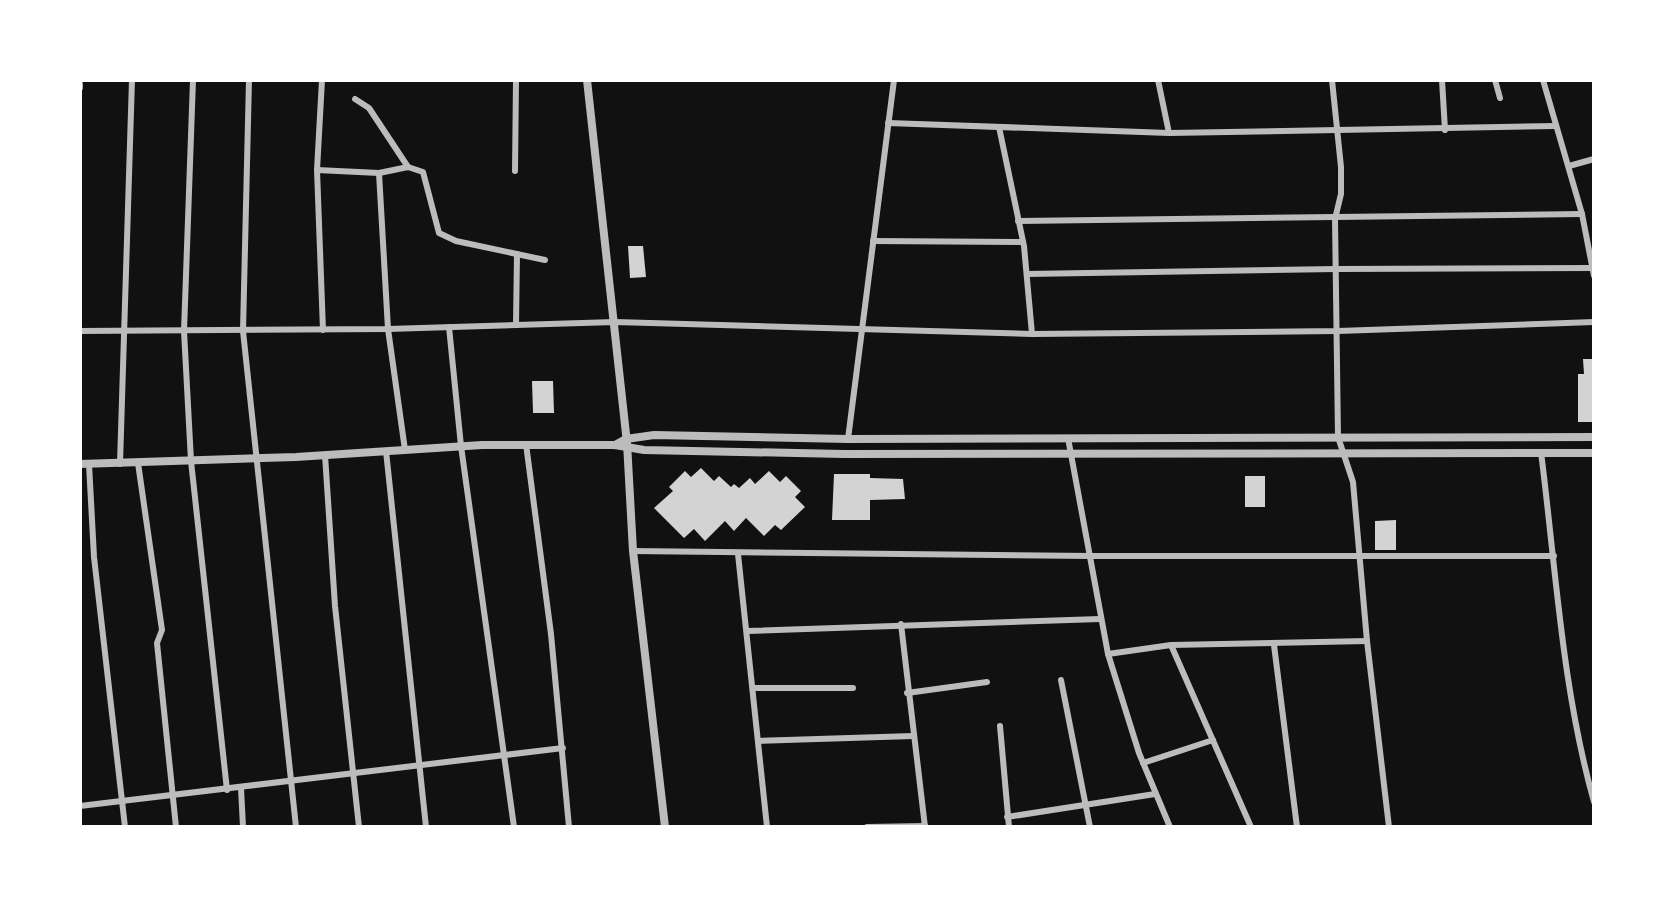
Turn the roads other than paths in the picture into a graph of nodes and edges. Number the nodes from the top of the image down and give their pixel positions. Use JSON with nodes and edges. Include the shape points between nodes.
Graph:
{"nodes":[{"id":1,"x":132,"y":80,"type":"edge"},
{"id":2,"x":193,"y":80,"type":"edge"},
{"id":3,"x":249,"y":80,"type":"edge"},
{"id":4,"x":322,"y":80,"type":"edge"},
{"id":5,"x":516,"y":80,"type":"edge"},
{"id":6,"x":587,"y":80,"type":"edge"},
{"id":7,"x":894,"y":80,"type":"edge"},
{"id":8,"x":1158,"y":80,"type":"edge"},
{"id":9,"x":1332,"y":80,"type":"edge"},
{"id":10,"x":1442,"y":80,"type":"edge"},
{"id":11,"x":1495,"y":80,"type":"edge"},
{"id":12,"x":1543,"y":80,"type":"edge"},
{"id":13,"x":1500,"y":98,"type":"dead end"},
{"id":14,"x":355,"y":99,"type":"dead end"},
{"id":15,"x":888,"y":123,"type":"junction"},
{"id":16,"x":1555,"y":126,"type":"junction"},
{"id":17,"x":999,"y":127,"type":"junction"},
{"id":18,"x":1445,"y":130,"type":"junction"},
{"id":19,"x":1336,"y":132,"type":"junction"},
{"id":20,"x":1169,"y":133,"type":"junction"},
{"id":21,"x":1594,"y":159,"type":"edge"},
{"id":22,"x":1569,"y":166,"type":"junction"},
{"id":23,"x":408,"y":167,"type":"junction"},
{"id":24,"x":317,"y":170,"type":"junction"},
{"id":25,"x":515,"y":171,"type":"dead end"},
{"id":26,"x":379,"y":173,"type":"junction"},
{"id":27,"x":1582,"y":214,"type":"junction"},
{"id":28,"x":1335,"y":219,"type":"junction"},
{"id":29,"x":1018,"y":221,"type":"junction"},
{"id":30,"x":873,"y":241,"type":"junction"},
{"id":31,"x":1023,"y":242,"type":"junction"},
{"id":32,"x":517,"y":254,"type":"junction"},
{"id":33,"x":545,"y":260,"type":"dead end"},
{"id":34,"x":1337,"y":268,"type":"junction"},
{"id":35,"x":1593,"y":272,"type":"edge"},
{"id":36,"x":1027,"y":274,"type":"junction"},
{"id":37,"x":1594,"y":322,"type":"edge"},
{"id":38,"x":615,"y":323,"type":"junction"},
{"id":39,"x":516,"y":326,"type":"junction"},
{"id":40,"x":449,"y":327,"type":"junction"},
{"id":41,"x":388,"y":329,"type":"junction"},
{"id":42,"x":861,"y":329,"type":"junction"},
{"id":43,"x":323,"y":330,"type":"junction"},
{"id":44,"x":80,"y":331,"type":"edge"},
{"id":45,"x":124,"y":331,"type":"junction"},
{"id":46,"x":184,"y":331,"type":"junction"},
{"id":47,"x":243,"y":331,"type":"junction"},
{"id":48,"x":1338,"y":331,"type":"junction"},
{"id":49,"x":1032,"y":334,"type":"junction"},
{"id":50,"x":1338,"y":437,"type":"junction"},
{"id":51,"x":1594,"y":437,"type":"edge"},
{"id":52,"x":1068,"y":438,"type":"junction"},
{"id":53,"x":848,"y":439,"type":"junction"},
{"id":54,"x":627,"y":443,"type":"junction"},
{"id":55,"x":526,"y":444,"type":"junction"},
{"id":56,"x":461,"y":446,"type":"junction"},
{"id":57,"x":405,"y":450,"type":"junction"},
{"id":58,"x":386,"y":451,"type":"junction"},
{"id":59,"x":1343,"y":452,"type":"junction"},
{"id":60,"x":1072,"y":453,"type":"junction"},
{"id":61,"x":1541,"y":453,"type":"junction"},
{"id":62,"x":1594,"y":453,"type":"edge"},
{"id":63,"x":325,"y":455,"type":"junction"},
{"id":64,"x":257,"y":458,"type":"junction"},
{"id":65,"x":191,"y":461,"type":"junction"},
{"id":66,"x":138,"y":463,"type":"junction"},
{"id":67,"x":85,"y":464,"type":"edge"},
{"id":68,"x":120,"y":464,"type":"junction"},
{"id":69,"x":633,"y":551,"type":"junction"},
{"id":70,"x":738,"y":554,"type":"junction"},
{"id":71,"x":1359,"y":554,"type":"junction"},
{"id":72,"x":1092,"y":556,"type":"junction"},
{"id":73,"x":1554,"y":556,"type":"junction"},
{"id":74,"x":1100,"y":619,"type":"junction"},
{"id":75,"x":901,"y":624,"type":"junction"},
{"id":76,"x":747,"y":631,"type":"junction"},
{"id":77,"x":1367,"y":641,"type":"junction"},
{"id":78,"x":1171,"y":645,"type":"junction"},
{"id":79,"x":1274,"y":645,"type":"junction"},
{"id":80,"x":1108,"y":654,"type":"junction"},
{"id":81,"x":1061,"y":680,"type":"dead end"},
{"id":82,"x":986,"y":682,"type":"dead end"},
{"id":83,"x":753,"y":688,"type":"junction"},
{"id":84,"x":853,"y":688,"type":"dead end"},
{"id":85,"x":907,"y":692,"type":"junction"},
{"id":86,"x":1000,"y":726,"type":"dead end"},
{"id":87,"x":913,"y":736,"type":"junction"},
{"id":88,"x":1213,"y":740,"type":"junction"},
{"id":89,"x":758,"y":741,"type":"junction"},
{"id":90,"x":563,"y":748,"type":"junction"},
{"id":91,"x":503,"y":757,"type":"junction"},
{"id":92,"x":1143,"y":763,"type":"junction"},
{"id":93,"x":419,"y":765,"type":"junction"},
{"id":94,"x":355,"y":773,"type":"junction"},
{"id":95,"x":294,"y":781,"type":"junction"},
{"id":96,"x":241,"y":788,"type":"junction"},
{"id":97,"x":228,"y":790,"type":"junction"},
{"id":98,"x":1155,"y":794,"type":"junction"},
{"id":99,"x":172,"y":796,"type":"junction"},
{"id":100,"x":121,"y":801,"type":"junction"},
{"id":101,"x":1594,"y":802,"type":"edge"},
{"id":102,"x":80,"y":806,"type":"edge"},
{"id":103,"x":1085,"y":806,"type":"junction"},
{"id":104,"x":1007,"y":817,"type":"junction"},
{"id":105,"x":925,"y":826,"type":"edge"},
{"id":106,"x":125,"y":827,"type":"edge"},
{"id":107,"x":176,"y":827,"type":"edge"},
{"id":108,"x":243,"y":827,"type":"edge"},
{"id":109,"x":296,"y":827,"type":"edge"},
{"id":110,"x":359,"y":827,"type":"edge"},
{"id":111,"x":426,"y":827,"type":"edge"},
{"id":112,"x":514,"y":827,"type":"edge"},
{"id":113,"x":569,"y":827,"type":"edge"},
{"id":114,"x":665,"y":827,"type":"edge"},
{"id":115,"x":767,"y":827,"type":"edge"},
{"id":116,"x":867,"y":827,"type":"edge"},
{"id":117,"x":1009,"y":827,"type":"edge"},
{"id":118,"x":1090,"y":827,"type":"edge"},
{"id":119,"x":1170,"y":827,"type":"edge"},
{"id":120,"x":1251,"y":827,"type":"edge"},
{"id":121,"x":1297,"y":827,"type":"edge"},
{"id":122,"x":1389,"y":827,"type":"edge"}],
"edges":[{"from":1,"to":45,"type":"street"},
{"from":2,"to":46,"type":"street"},
{"from":3,"to":47,"type":"street"},
{"from":4,"to":24,"type":"street"},
{"from":5,"to":25,"type":"street"},
{"from":6,"to":38,"type":"street"},
{"from":7,"to":15,"type":"street"},
{"from":8,"to":20,"type":"street"},
{"from":9,"to":19,"type":"street"},
{"from":10,"to":18,"type":"street"},
{"from":11,"to":13,"type":"street"},
{"from":12,"to":16,"type":"street"},
{"from":14,"to":23,"type":"street","via":[[369,108]]},
{"from":15,"to":17,"type":"street"},
{"from":15,"to":30,"type":"street"},
{"from":16,"to":18,"type":"street"},
{"from":16,"to":22,"type":"street"},
{"from":17,"to":20,"type":"street"},
{"from":17,"to":29,"type":"street"},
{"from":18,"to":19,"type":"street"},
{"from":19,"to":20,"type":"street"},
{"from":19,"to":28,"type":"street","via":[[1341,194]]},
{"from":21,"to":22,"type":"street"},
{"from":22,"to":27,"type":"street"},
{"from":23,"to":26,"type":"street"},
{"from":23,"to":32,"type":"street","via":[[423,172],[439,233]]},
{"from":24,"to":26,"type":"street"},
{"from":24,"to":43,"type":"street"},
{"from":26,"to":41,"type":"street"},
{"from":27,"to":28,"type":"street"},
{"from":27,"to":35,"type":"street"},
{"from":28,"to":29,"type":"street"},
{"from":28,"to":34,"type":"street"},
{"from":29,"to":31,"type":"street"},
{"from":30,"to":31,"type":"street"},
{"from":30,"to":42,"type":"street"},
{"from":31,"to":36,"type":"street"},
{"from":32,"to":33,"type":"street"},
{"from":32,"to":39,"type":"street"},
{"from":34,"to":35,"type":"street"},
{"from":34,"to":36,"type":"street"},
{"from":34,"to":48,"type":"street"},
{"from":36,"to":49,"type":"street"},
{"from":37,"to":48,"type":"street"},
{"from":38,"to":39,"type":"street"},
{"from":38,"to":42,"type":"street"},
{"from":38,"to":54,"type":"street"},
{"from":39,"to":40,"type":"street"},
{"from":40,"to":41,"type":"street"},
{"from":40,"to":56,"type":"street"},
{"from":41,"to":43,"type":"street"},
{"from":41,"to":57,"type":"street"},
{"from":42,"to":49,"type":"street"},
{"from":42,"to":53,"type":"street"},
{"from":43,"to":47,"type":"street"},
{"from":44,"to":45,"type":"street"},
{"from":45,"to":46,"type":"street"},
{"from":45,"to":68,"type":"street"},
{"from":46,"to":47,"type":"street"},
{"from":46,"to":65,"type":"street"},
{"from":47,"to":64,"type":"street"},
{"from":48,"to":49,"type":"street"},
{"from":48,"to":50,"type":"street"},
{"from":50,"to":51,"type":"street"},
{"from":50,"to":52,"type":"street"},
{"from":50,"to":59,"type":"street"},
{"from":52,"to":53,"type":"street"},
{"from":52,"to":60,"type":"street"},
{"from":53,"to":54,"type":"street","via":[[654,435]]},
{"from":54,"to":55,"type":"street"},
{"from":54,"to":60,"type":"street","via":[[844,454]]},
{"from":54,"to":69,"type":"street"},
{"from":55,"to":56,"type":"street"},
{"from":55,"to":90,"type":"street"},
{"from":56,"to":57,"type":"street"},
{"from":56,"to":91,"type":"street"},
{"from":57,"to":58,"type":"street"},
{"from":58,"to":63,"type":"street"},
{"from":58,"to":93,"type":"street"},
{"from":59,"to":60,"type":"street"},
{"from":59,"to":61,"type":"street"},
{"from":59,"to":71,"type":"street","via":[[1353,482]]},
{"from":60,"to":72,"type":"street"},
{"from":61,"to":62,"type":"street"},
{"from":61,"to":73,"type":"street"},
{"from":63,"to":64,"type":"street"},
{"from":63,"to":94,"type":"street","via":[[335,606]]},
{"from":64,"to":65,"type":"street"},
{"from":64,"to":95,"type":"street"},
{"from":65,"to":66,"type":"street"},
{"from":65,"to":97,"type":"street"},
{"from":66,"to":68,"type":"street"},
{"from":66,"to":99,"type":"street","via":[[162,630],[157,643]]},
{"from":67,"to":68,"type":"street"},
{"from":67,"to":100,"type":"street"},
{"from":69,"to":70,"type":"street"},
{"from":69,"to":114,"type":"street"},
{"from":70,"to":72,"type":"street"},
{"from":70,"to":76,"type":"street"},
{"from":71,"to":72,"type":"street"},
{"from":71,"to":73,"type":"street"},
{"from":71,"to":77,"type":"street"},
{"from":72,"to":74,"type":"street"},
{"from":73,"to":101,"type":"street","via":[[1561,642],[1577,740]]},
{"from":74,"to":75,"type":"street"},
{"from":74,"to":80,"type":"street"},
{"from":75,"to":76,"type":"street"},
{"from":75,"to":85,"type":"street"},
{"from":76,"to":83,"type":"street"},
{"from":77,"to":79,"type":"street"},
{"from":77,"to":122,"type":"street"},
{"from":78,"to":79,"type":"street"},
{"from":78,"to":80,"type":"street"},
{"from":78,"to":88,"type":"street"},
{"from":79,"to":121,"type":"street"},
{"from":80,"to":92,"type":"street"},
{"from":81,"to":103,"type":"street"},
{"from":82,"to":85,"type":"street"},
{"from":83,"to":84,"type":"street"},
{"from":83,"to":89,"type":"street"},
{"from":85,"to":87,"type":"street"},
{"from":86,"to":104,"type":"street"},
{"from":87,"to":89,"type":"street"},
{"from":87,"to":105,"type":"street"},
{"from":88,"to":92,"type":"street"},
{"from":88,"to":120,"type":"street"},
{"from":89,"to":115,"type":"street"},
{"from":90,"to":91,"type":"street"},
{"from":90,"to":113,"type":"street"},
{"from":91,"to":93,"type":"street"},
{"from":91,"to":112,"type":"street"},
{"from":92,"to":98,"type":"street"},
{"from":93,"to":94,"type":"street"},
{"from":93,"to":111,"type":"street"},
{"from":94,"to":95,"type":"street"},
{"from":94,"to":110,"type":"street"},
{"from":95,"to":96,"type":"street"},
{"from":95,"to":109,"type":"street"},
{"from":96,"to":97,"type":"street"},
{"from":96,"to":108,"type":"street"},
{"from":97,"to":99,"type":"street"},
{"from":98,"to":103,"type":"street"},
{"from":98,"to":119,"type":"street"},
{"from":99,"to":100,"type":"street"},
{"from":99,"to":107,"type":"street"},
{"from":100,"to":102,"type":"street"},
{"from":100,"to":106,"type":"street"},
{"from":103,"to":104,"type":"street"},
{"from":103,"to":118,"type":"street"},
{"from":104,"to":117,"type":"street"},
{"from":105,"to":116,"type":"street"}]}
